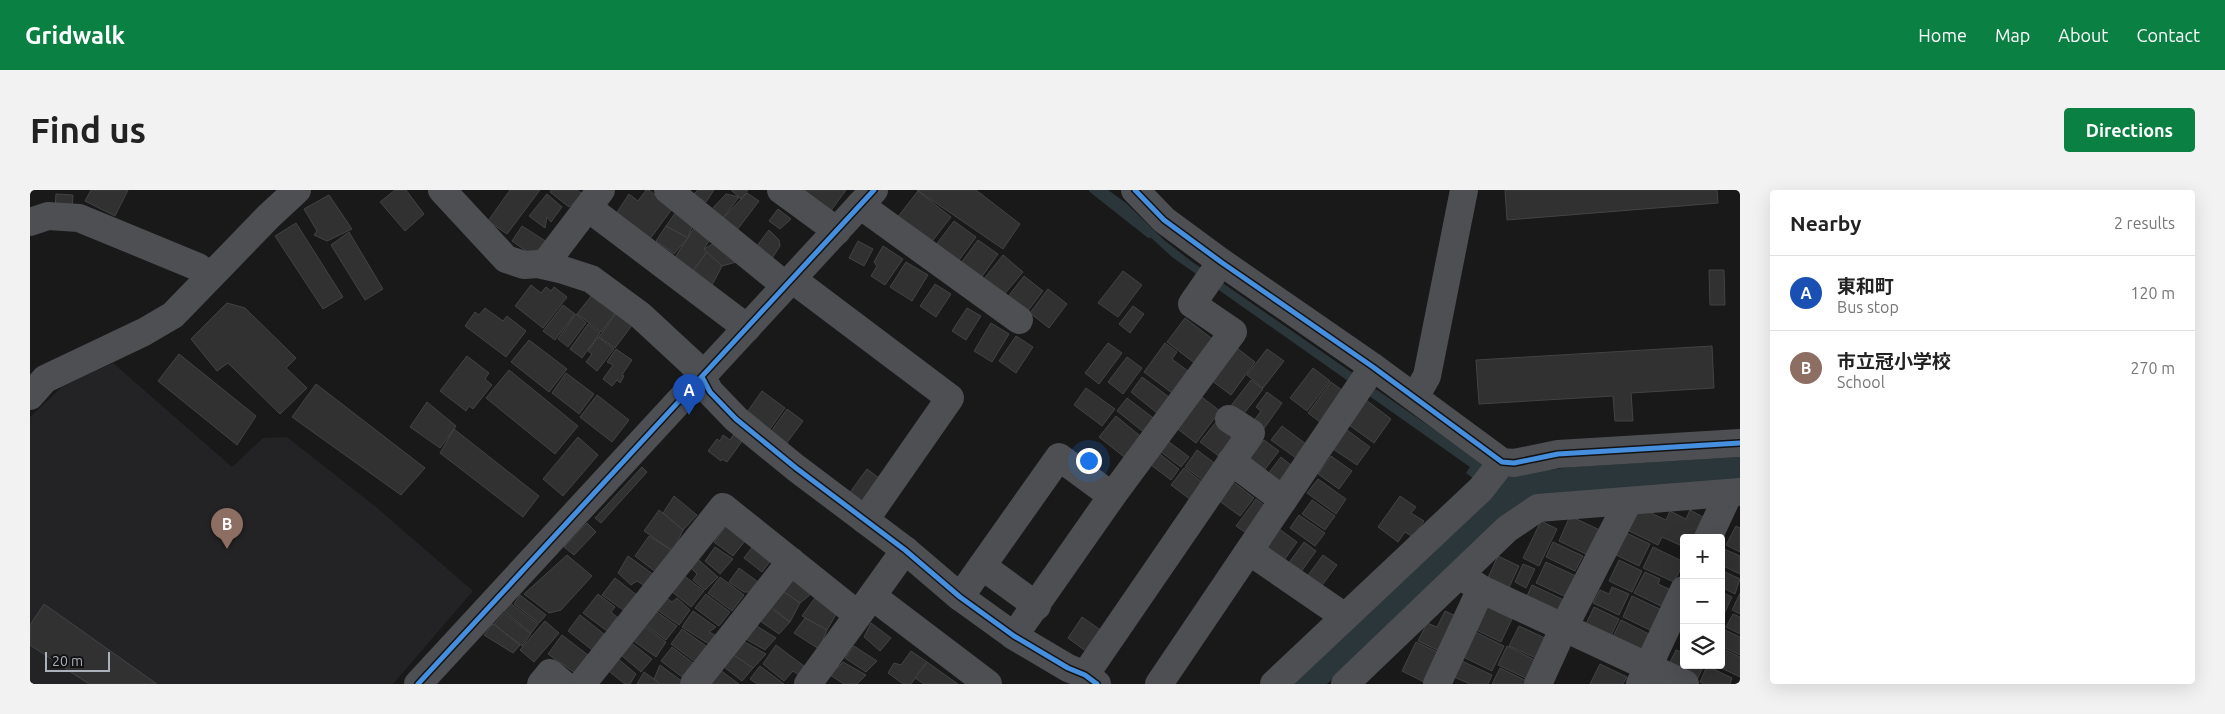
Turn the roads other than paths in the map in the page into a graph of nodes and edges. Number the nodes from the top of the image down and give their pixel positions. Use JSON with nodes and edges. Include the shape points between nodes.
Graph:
{"nodes":[{"id":1,"x":297,"y":190,"type":"edge"},
{"id":2,"x":442,"y":190,"type":"edge"},
{"id":3,"x":668,"y":190,"type":"edge"},
{"id":4,"x":781,"y":190,"type":"edge"},
{"id":5,"x":1134,"y":190,"type":"edge"},
{"id":6,"x":1464,"y":190,"type":"edge"},
{"id":7,"x":868,"y":198,"type":"edge"},
{"id":8,"x":600,"y":203,"type":"edge"},
{"id":9,"x":30,"y":222,"type":"edge"},
{"id":10,"x":837,"y":231,"type":"junction"},
{"id":11,"x":1221,"y":262,"type":"junction"},
{"id":12,"x":544,"y":265,"type":"junction"},
{"id":13,"x":210,"y":276,"type":"junction"},
{"id":14,"x":789,"y":283,"type":"junction"},
{"id":15,"x":1019,"y":320,"type":"dead end"},
{"id":16,"x":747,"y":328,"type":"junction"},
{"id":17,"x":702,"y":377,"type":"junction"},
{"id":18,"x":1365,"y":378,"type":"junction"},
{"id":19,"x":30,"y":396,"type":"edge"},
{"id":20,"x":1415,"y":397,"type":"junction"},
{"id":21,"x":1229,"y":418,"type":"dead end"},
{"id":22,"x":1740,"y":443,"type":"edge"},
{"id":23,"x":1231,"y":461,"type":"junction"},
{"id":24,"x":1493,"y":473,"type":"junction"},
{"id":25,"x":1735,"y":492,"type":"edge"},
{"id":26,"x":1112,"y":496,"type":"junction"},
{"id":27,"x":1283,"y":500,"type":"junction"},
{"id":28,"x":1628,"y":502,"type":"junction"},
{"id":29,"x":865,"y":520,"type":"junction"},
{"id":30,"x":1710,"y":534,"type":"edge"},
{"id":31,"x":906,"y":550,"type":"junction"},
{"id":32,"x":1249,"y":551,"type":"junction"},
{"id":33,"x":791,"y":561,"type":"junction"},
{"id":34,"x":982,"y":566,"type":"junction"},
{"id":35,"x":1470,"y":582,"type":"junction"},
{"id":36,"x":960,"y":597,"type":"junction"},
{"id":37,"x":1680,"y":598,"type":"edge"},
{"id":38,"x":865,"y":606,"type":"junction"},
{"id":39,"x":1037,"y":606,"type":"junction"},
{"id":40,"x":1344,"y":617,"type":"junction"},
{"id":41,"x":1564,"y":627,"type":"junction"},
{"id":42,"x":1014,"y":636,"type":"junction"},
{"id":43,"x":1644,"y":675,"type":"edge"},
{"id":44,"x":1091,"y":679,"type":"edge"},
{"id":45,"x":977,"y":681,"type":"edge"},
{"id":46,"x":418,"y":684,"type":"edge"},
{"id":47,"x":541,"y":684,"type":"edge"},
{"id":48,"x":564,"y":684,"type":"edge"},
{"id":49,"x":582,"y":684,"type":"edge"},
{"id":50,"x":694,"y":684,"type":"edge"},
{"id":51,"x":808,"y":684,"type":"edge"},
{"id":52,"x":1159,"y":684,"type":"edge"},
{"id":53,"x":1274,"y":684,"type":"edge"},
{"id":54,"x":1345,"y":684,"type":"edge"},
{"id":55,"x":1437,"y":684,"type":"edge"},
{"id":56,"x":1538,"y":684,"type":"edge"},
{"id":57,"x":1685,"y":684,"type":"edge"}],
"edges":[{"from":1,"to":13,"type":"street"},
{"from":2,"to":12,"type":"street","via":[[506,259],[524,265]]},
{"from":3,"to":14,"type":"street"},
{"from":4,"to":10,"type":"street"},
{"from":5,"to":11,"type":"street","via":[[1164,220]]},
{"from":6,"to":20,"type":"street","via":[[1427,376]]},
{"from":7,"to":10,"type":"street"},
{"from":7,"to":15,"type":"street"},
{"from":8,"to":12,"type":"street"},
{"from":8,"to":16,"type":"street"},
{"from":9,"to":13,"type":"street","via":[[48,216],[79,218],[198,267]]},
{"from":10,"to":14,"type":"street"},
{"from":11,"to":18,"type":"street"},
{"from":11,"to":26,"type":"street","via":[[1192,304],[1233,332]]},
{"from":12,"to":17,"type":"street","via":[[591,279],[640,315],[694,365]]},
{"from":13,"to":19,"type":"street","via":[[173,316],[46,379]]},
{"from":14,"to":16,"type":"street"},
{"from":14,"to":29,"type":"street","via":[[950,398]]},
{"from":16,"to":17,"type":"street"},
{"from":17,"to":29,"type":"street","via":[[710,392],[736,419]]},
{"from":17,"to":46,"type":"street"},
{"from":18,"to":20,"type":"street"},
{"from":18,"to":27,"type":"street"},
{"from":20,"to":24,"type":"street"},
{"from":21,"to":23,"type":"street","via":[[1250,433]]},
{"from":22,"to":24,"type":"street","via":[[1558,454],[1514,462]]},
{"from":23,"to":27,"type":"street"},
{"from":23,"to":44,"type":"street"},
{"from":24,"to":40,"type":"street"},
{"from":25,"to":28,"type":"street"},
{"from":25,"to":30,"type":"street"},
{"from":26,"to":34,"type":"street","via":[[1059,457]]},
{"from":26,"to":39,"type":"street"},
{"from":27,"to":32,"type":"street"},
{"from":28,"to":35,"type":"street","via":[[1538,508],[1507,529]]},
{"from":28,"to":41,"type":"street"},
{"from":29,"to":31,"type":"street"},
{"from":31,"to":36,"type":"street"},
{"from":31,"to":38,"type":"street"},
{"from":32,"to":40,"type":"street"},
{"from":32,"to":52,"type":"street"},
{"from":33,"to":38,"type":"street"},
{"from":33,"to":49,"type":"street","via":[[723,507]]},
{"from":33,"to":50,"type":"street"},
{"from":34,"to":36,"type":"street"},
{"from":34,"to":39,"type":"street"},
{"from":35,"to":41,"type":"street"},
{"from":35,"to":54,"type":"street"},
{"from":35,"to":55,"type":"street"},
{"from":36,"to":42,"type":"street"},
{"from":37,"to":43,"type":"street"},
{"from":38,"to":45,"type":"street"},
{"from":38,"to":51,"type":"street"},
{"from":39,"to":42,"type":"street"},
{"from":40,"to":53,"type":"street"},
{"from":41,"to":43,"type":"street"},
{"from":41,"to":56,"type":"street"},
{"from":42,"to":44,"type":"street"},
{"from":43,"to":57,"type":"street"},
{"from":47,"to":48,"type":"street","via":[[550,674]]}]}
